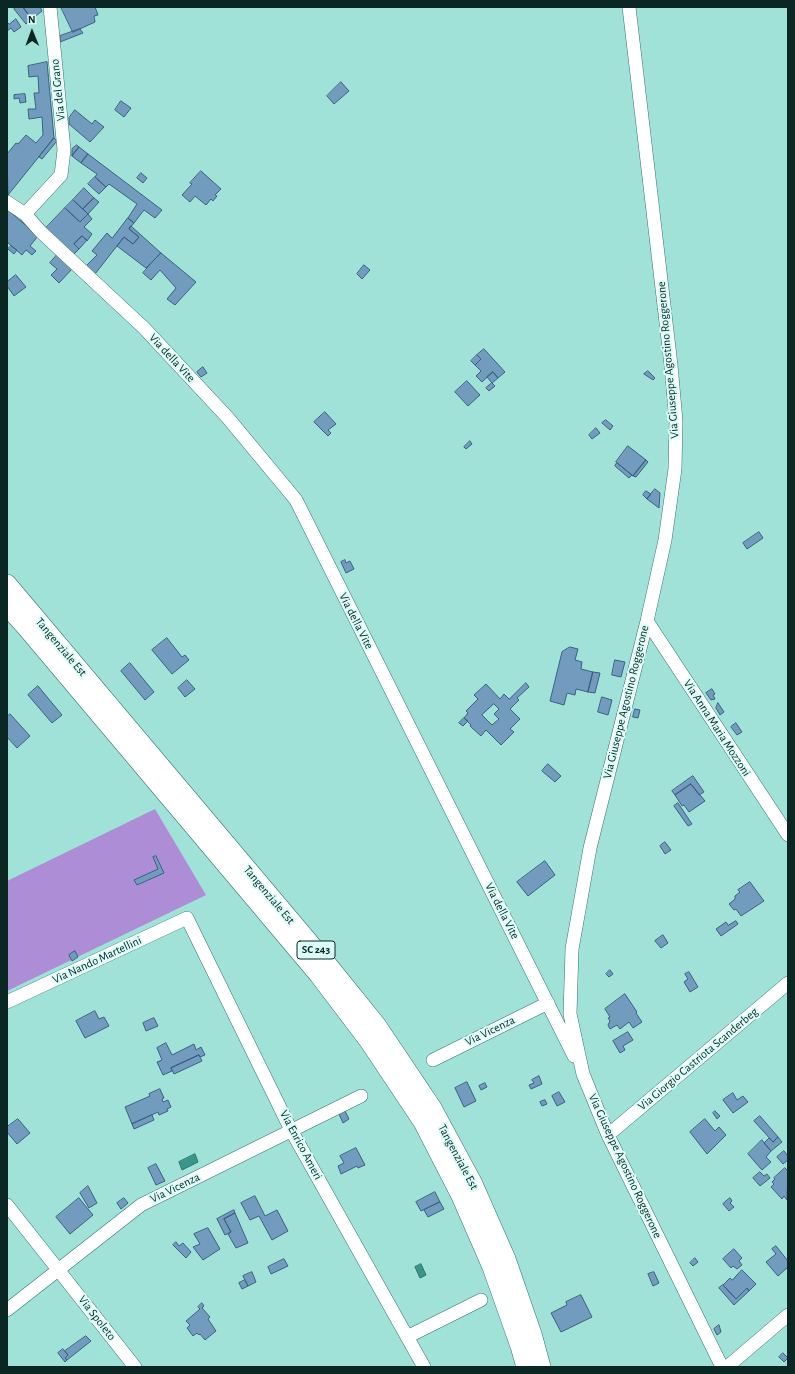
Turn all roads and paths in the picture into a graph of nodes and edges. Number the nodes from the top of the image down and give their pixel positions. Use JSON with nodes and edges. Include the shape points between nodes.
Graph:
{"nodes":[{"id":1,"x":50,"y":7,"type":"edge"},
{"id":2,"x":629,"y":7,"type":"edge"},
{"id":3,"x":7,"y":202,"type":"edge"},
{"id":4,"x":25,"y":214,"type":"junction"},
{"id":5,"x":7,"y":584,"type":"edge"},
{"id":6,"x":7,"y":606,"type":"edge"},
{"id":7,"x":647,"y":621,"type":"junction"},
{"id":8,"x":788,"y":834,"type":"edge"},
{"id":9,"x":187,"y":918,"type":"joint"},
{"id":10,"x":788,"y":983,"type":"edge"},
{"id":11,"x":7,"y":1002,"type":"edge"},
{"id":12,"x":548,"y":1003,"type":"junction"},
{"id":13,"x":433,"y":1060,"type":"dead end"},
{"id":14,"x":583,"y":1074,"type":"junction"},
{"id":15,"x":361,"y":1096,"type":"dead end"},
{"id":16,"x":291,"y":1130,"type":"junction"},
{"id":17,"x":608,"y":1135,"type":"junction"},
{"id":18,"x":7,"y":1205,"type":"edge"},
{"id":19,"x":58,"y":1269,"type":"junction"},
{"id":20,"x":482,"y":1300,"type":"dead end"},
{"id":21,"x":7,"y":1310,"type":"edge"},
{"id":22,"x":788,"y":1315,"type":"edge"},
{"id":23,"x":407,"y":1337,"type":"junction"},
{"id":24,"x":135,"y":1367,"type":"edge"},
{"id":25,"x":424,"y":1367,"type":"edge"},
{"id":26,"x":526,"y":1367,"type":"edge"},
{"id":27,"x":541,"y":1367,"type":"edge"},
{"id":28,"x":722,"y":1367,"type":"edge"},
{"id":29,"x":727,"y":1367,"type":"edge"}],
"edges":[{"from":1,"to":4,"type":"street","name":"Via del Grano","via":[[64,150],[61,175]]},
{"from":2,"to":7,"type":"street","name":"Via Giuseppe Agostino Roggerone","via":[[676,421],[675,469],[665,540]]},
{"from":3,"to":4,"type":"street","name":"Via della Vite"},
{"from":4,"to":12,"type":"street","name":"Via della Vite","via":[[144,328],[228,418],[296,500]]},
{"from":5,"to":27,"type":"highway","name":"Tangenziale Est","number":"SC 243","via":[[377,1026],[432,1108],[473,1184],[506,1259]]},
{"from":6,"to":26,"type":"highway","name":"Tangenziale Est","number":"SC 243","via":[[320,976],[369,1041],[423,1122],[461,1196],[492,1267]]},
{"from":7,"to":8,"type":"street","name":"Via Anna Maria Mozzoni"},
{"from":7,"to":14,"type":"street","name":"Via Giuseppe Agostino Roggerone","via":[[590,848],[572,949],[570,1014]]},
{"from":9,"to":11,"type":"street","name":"Via Nando Martellini"},
{"from":9,"to":16,"type":"street","name":"Via Enrico Ameri"},
{"from":10,"to":17,"type":"street","name":"Via Giorgio Castriota Scanderbeg"},
{"from":12,"to":13,"type":"street","name":"Via Vicenza"},
{"from":12,"to":14,"type":"street","name":"Via della Vite"},
{"from":14,"to":17,"type":"street","name":"Via Giuseppe Agostino Roggerone"},
{"from":15,"to":16,"type":"street","name":"Via Vicenza"},
{"from":16,"to":19,"type":"street","name":"Via Vicenza","via":[[141,1205]]},
{"from":16,"to":23,"type":"street","name":"Via Enrico Ameri"},
{"from":17,"to":28,"type":"street","name":"Via Giuseppe Agostino Roggerone"},
{"from":18,"to":19,"type":"street","name":"Via Spoleto"},
{"from":19,"to":21,"type":"street","name":"Via Vicenza"},
{"from":19,"to":24,"type":"street","name":"Via Spoleto"},
{"from":20,"to":23,"type":"street"},
{"from":22,"to":29,"type":"street"},
{"from":23,"to":25,"type":"street","name":"Via Enrico Ameri"}]}
